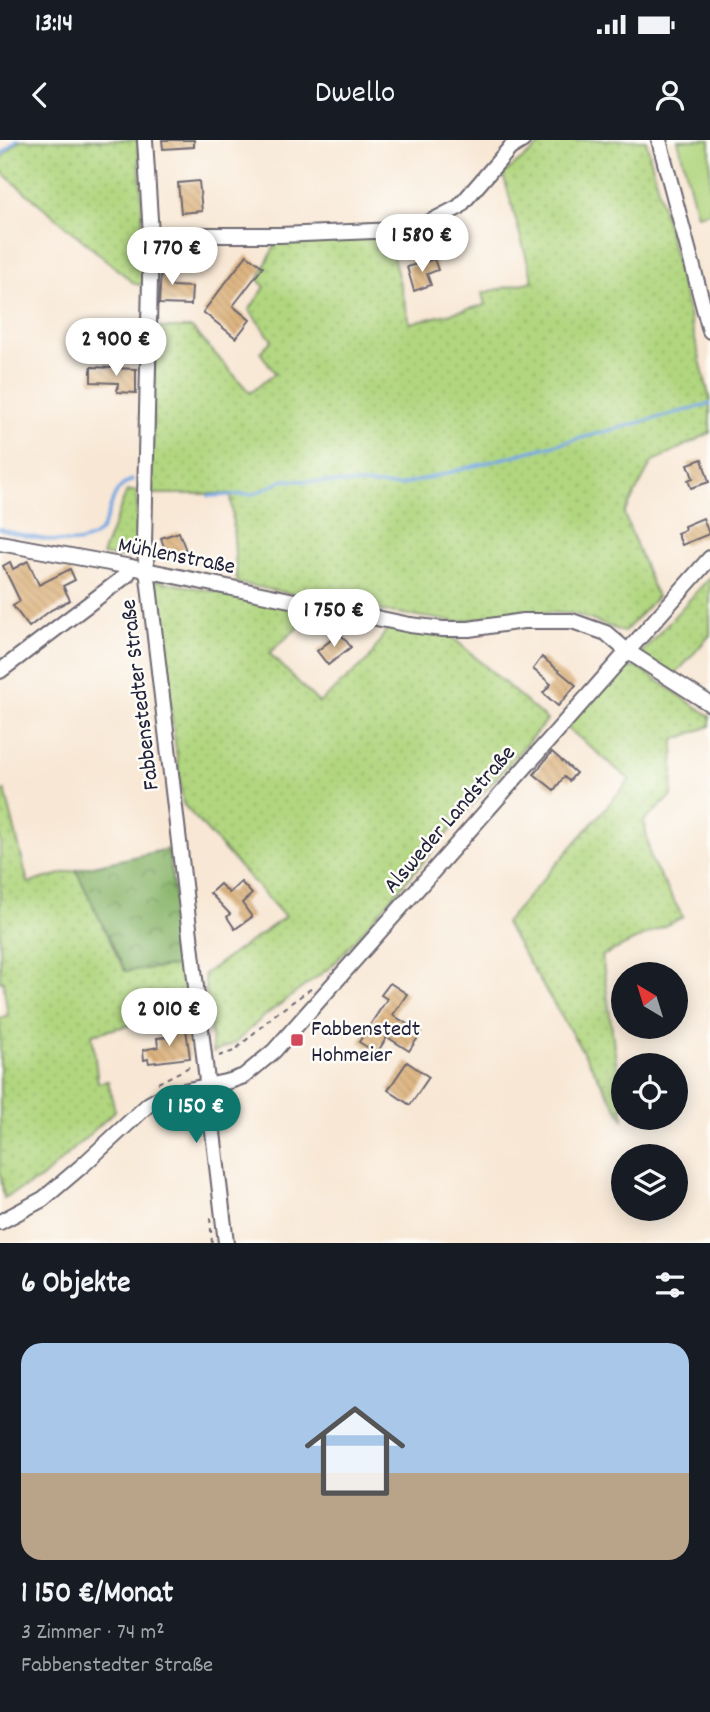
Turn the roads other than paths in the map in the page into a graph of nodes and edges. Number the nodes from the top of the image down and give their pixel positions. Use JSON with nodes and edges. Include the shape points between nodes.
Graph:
{"nodes":[{"id":1,"x":145,"y":140,"type":"edge"},
{"id":2,"x":523,"y":140,"type":"edge"},
{"id":3,"x":659,"y":140,"type":"edge"},
{"id":4,"x":151,"y":234,"type":"junction"},
{"id":5,"x":710,"y":331,"type":"edge"},
{"id":6,"x":0,"y":543,"type":"edge"},
{"id":7,"x":710,"y":558,"type":"edge"},
{"id":8,"x":131,"y":567,"type":"junction"},
{"id":9,"x":146,"y":570,"type":"junction"},
{"id":10,"x":627,"y":651,"type":"junction"},
{"id":11,"x":0,"y":671,"type":"edge"},
{"id":12,"x":710,"y":704,"type":"edge"},
{"id":13,"x":206,"y":1085,"type":"junction"},
{"id":14,"x":0,"y":1222,"type":"edge"},
{"id":15,"x":226,"y":1243,"type":"edge"}],
"edges":[{"from":1,"to":4,"type":"street","name":"Fabbenstedter Straße"},
{"from":2,"to":4,"type":"street","via":[[510,148],[459,206],[428,223],[397,230],[280,235]]},
{"from":3,"to":5,"type":"street"},
{"from":4,"to":9,"type":"street","name":"Fabbenstedter Straße"},
{"from":6,"to":8,"type":"street","name":"Mühlenstraße"},
{"from":7,"to":10,"type":"street","name":"Alsweder Landstraße"},
{"from":8,"to":9,"type":"street","name":"Mühlenstraße"},
{"from":8,"to":11,"type":"street","via":[[127,575]]},
{"from":9,"to":10,"type":"street","name":"Mühlenstraße","via":[[443,629],[572,621],[606,633]]},
{"from":9,"to":13,"type":"street","name":"Fabbenstedter Straße"},
{"from":10,"to":12,"type":"street","name":"Mühlenstraße"},
{"from":10,"to":13,"type":"street","name":"Alsweder Landstraße","via":[[274,1051],[244,1076]]},
{"from":13,"to":14,"type":"street","name":"Alsweder Landstraße","via":[[149,1104],[43,1199]]},
{"from":13,"to":15,"type":"street","name":"Fabbenstedter Straße"}]}
